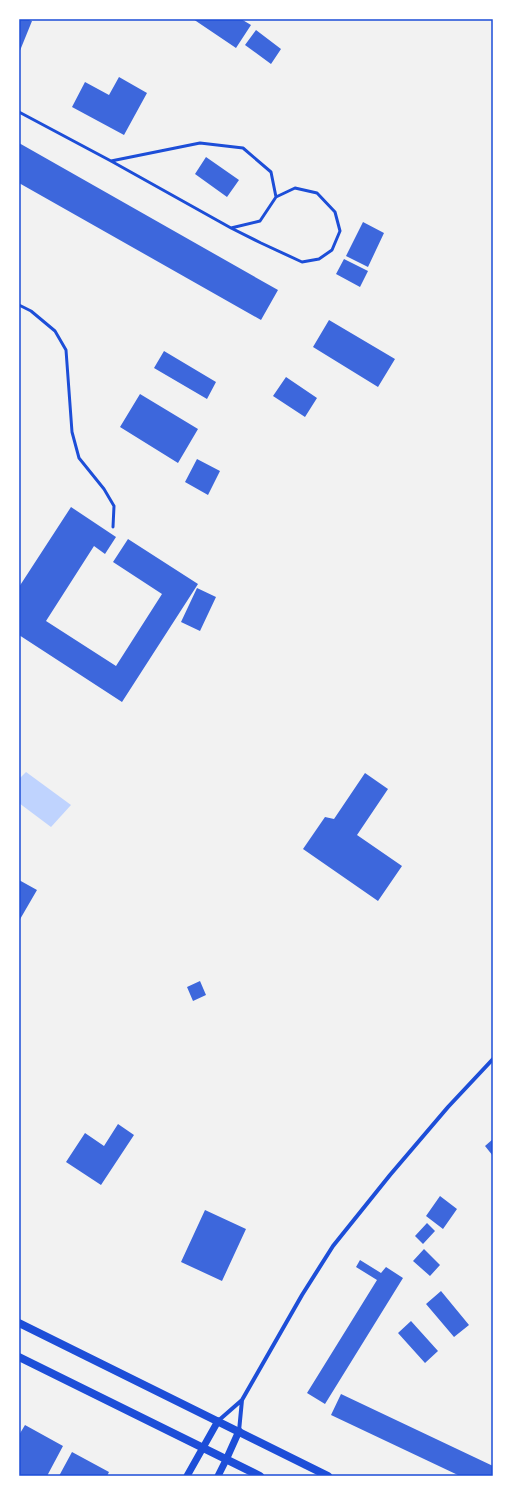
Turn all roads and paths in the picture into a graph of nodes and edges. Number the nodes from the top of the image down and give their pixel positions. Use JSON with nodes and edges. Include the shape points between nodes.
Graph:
{"nodes":[{"id":1,"x":19,"y":112,"type":"edge"},
{"id":2,"x":111,"y":161,"type":"junction"},
{"id":3,"x":276,"y":197,"type":"junction"},
{"id":4,"x":231,"y":228,"type":"junction"},
{"id":5,"x":19,"y":305,"type":"edge"},
{"id":6,"x":113,"y":527,"type":"dead end"},
{"id":7,"x":493,"y":1059,"type":"edge"},
{"id":8,"x":19,"y":1323,"type":"edge"},
{"id":9,"x":19,"y":1357,"type":"edge"},
{"id":10,"x":242,"y":1400,"type":"junction"},
{"id":11,"x":218,"y":1421,"type":"junction"},
{"id":12,"x":238,"y":1431,"type":"junction"},
{"id":13,"x":203,"y":1448,"type":"junction"},
{"id":14,"x":226,"y":1460,"type":"junction"},
{"id":15,"x":187,"y":1476,"type":"edge"},
{"id":16,"x":218,"y":1476,"type":"edge"},
{"id":17,"x":260,"y":1476,"type":"edge"},
{"id":18,"x":328,"y":1476,"type":"edge"}],
"edges":[{"from":1,"to":2,"type":"lane"},
{"from":2,"to":3,"type":"lane","via":[[200,143],[243,148],[271,172]]},
{"from":2,"to":4,"type":"lane"},
{"from":3,"to":4,"type":"lane","via":[[260,220]]},
{"from":3,"to":4,"type":"lane","via":[[295,188],[317,193],[335,212],[340,231],[332,250],[319,259],[302,262]]},
{"from":5,"to":6,"type":"lane","via":[[31,311],[55,331],[66,350],[72,432],[79,458],[114,506]]},
{"from":7,"to":10,"type":"street","via":[[390,1175],[333,1246]]},
{"from":8,"to":11,"type":"main road"},
{"from":9,"to":13,"type":"main road"},
{"from":10,"to":11,"type":"street"},
{"from":10,"to":12,"type":"street"},
{"from":11,"to":12,"type":"main road"},
{"from":11,"to":13,"type":"street"},
{"from":12,"to":14,"type":"street"},
{"from":12,"to":18,"type":"main road"},
{"from":13,"to":14,"type":"main road"},
{"from":13,"to":15,"type":"street"},
{"from":14,"to":16,"type":"street"},
{"from":14,"to":17,"type":"main road"}]}
